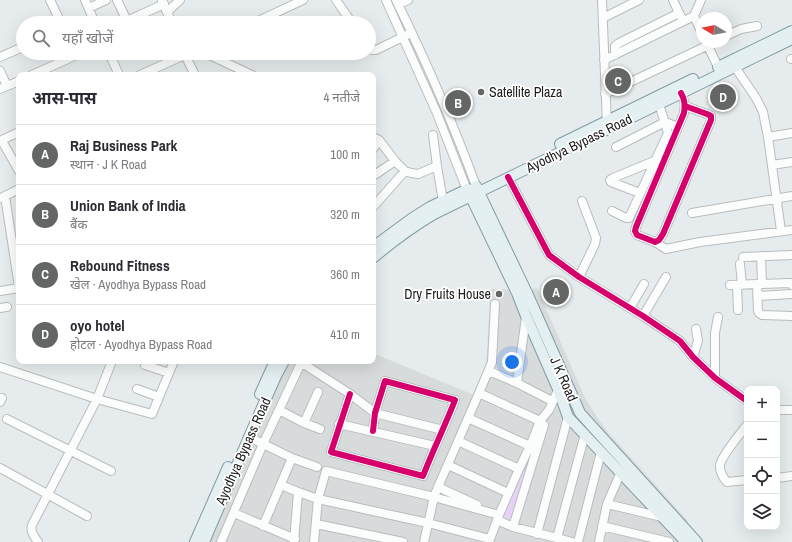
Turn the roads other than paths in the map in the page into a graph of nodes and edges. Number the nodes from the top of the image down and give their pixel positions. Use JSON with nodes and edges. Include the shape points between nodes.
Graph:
{"nodes":[{"id":1,"x":50,"y":0,"type":"edge"},
{"id":2,"x":85,"y":0,"type":"edge"},
{"id":3,"x":106,"y":0,"type":"edge"},
{"id":4,"x":117,"y":0,"type":"edge"},
{"id":5,"x":180,"y":0,"type":"edge"},
{"id":6,"x":303,"y":0,"type":"edge"},
{"id":7,"x":336,"y":0,"type":"edge"},
{"id":8,"x":386,"y":0,"type":"edge"},
{"id":9,"x":408,"y":0,"type":"edge"},
{"id":10,"x":602,"y":0,"type":"edge"},
{"id":11,"x":639,"y":0,"type":"edge"},
{"id":12,"x":673,"y":0,"type":"edge"},
{"id":13,"x":701,"y":0,"type":"edge"},
{"id":14,"x":398,"y":2,"type":"edge"},
{"id":15,"x":165,"y":5,"type":"edge"},
{"id":16,"x":89,"y":8,"type":"junction"},
{"id":17,"x":679,"y":13,"type":"junction"},
{"id":18,"x":58,"y":16,"type":"edge"},
{"id":19,"x":92,"y":16,"type":"edge"},
{"id":20,"x":123,"y":16,"type":"edge"},
{"id":21,"x":139,"y":16,"type":"edge"},
{"id":22,"x":169,"y":16,"type":"edge"},
{"id":23,"x":269,"y":16,"type":"edge"},
{"id":24,"x":347,"y":16,"type":"edge"},
{"id":25,"x":694,"y":16,"type":"junction"},
{"id":26,"x":602,"y":18,"type":"junction"},
{"id":27,"x":696,"y":20,"type":"edge"},
{"id":28,"x":683,"y":21,"type":"junction"},
{"id":29,"x":757,"y":26,"type":"dead end"},
{"id":30,"x":792,"y":31,"type":"edge"},
{"id":31,"x":412,"y":32,"type":"junction"},
{"id":32,"x":732,"y":33,"type":"edge"},
{"id":33,"x":402,"y":37,"type":"junction"},
{"id":34,"x":792,"y":39,"type":"edge"},
{"id":35,"x":700,"y":48,"type":"edge"},
{"id":36,"x":712,"y":48,"type":"edge"},
{"id":37,"x":16,"y":50,"type":"edge"},
{"id":38,"x":376,"y":50,"type":"edge"},
{"id":39,"x":615,"y":55,"type":"junction"},
{"id":40,"x":0,"y":57,"type":"edge"},
{"id":41,"x":65,"y":60,"type":"edge"},
{"id":42,"x":112,"y":60,"type":"edge"},
{"id":43,"x":171,"y":60,"type":"edge"},
{"id":44,"x":189,"y":60,"type":"edge"},
{"id":45,"x":220,"y":60,"type":"edge"},
{"id":46,"x":604,"y":60,"type":"junction"},
{"id":47,"x":718,"y":67,"type":"junction"},
{"id":48,"x":735,"y":67,"type":"junction"},
{"id":49,"x":0,"y":71,"type":"edge"},
{"id":50,"x":39,"y":72,"type":"edge"},
{"id":51,"x":118,"y":72,"type":"edge"},
{"id":52,"x":146,"y":72,"type":"edge"},
{"id":53,"x":194,"y":72,"type":"edge"},
{"id":54,"x":246,"y":72,"type":"edge"},
{"id":55,"x":16,"y":82,"type":"edge"},
{"id":56,"x":4,"y":88,"type":"edge"},
{"id":57,"x":681,"y":93,"type":"junction"},
{"id":58,"x":605,"y":94,"type":"junction"},
{"id":59,"x":659,"y":104,"type":"junction"},
{"id":60,"x":685,"y":106,"type":"junction"},
{"id":61,"x":665,"y":122,"type":"junction"},
{"id":62,"x":607,"y":125,"type":"junction"},
{"id":63,"x":678,"y":127,"type":"junction"},
{"id":64,"x":792,"y":133,"type":"edge"},
{"id":65,"x":16,"y":134,"type":"edge"},
{"id":66,"x":434,"y":135,"type":"dead end"},
{"id":67,"x":768,"y":137,"type":"junction"},
{"id":68,"x":376,"y":138,"type":"edge"},
{"id":69,"x":1,"y":141,"type":"edge"},
{"id":70,"x":616,"y":147,"type":"dead end"},
{"id":71,"x":395,"y":161,"type":"junction"},
{"id":72,"x":654,"y":161,"type":"junction"},
{"id":73,"x":792,"y":162,"type":"edge"},
{"id":74,"x":772,"y":165,"type":"junction"},
{"id":75,"x":16,"y":166,"type":"edge"},
{"id":76,"x":437,"y":166,"type":"junction"},
{"id":77,"x":406,"y":171,"type":"junction"},
{"id":78,"x":376,"y":174,"type":"dead end"},
{"id":79,"x":508,"y":177,"type":"junction"},
{"id":80,"x":16,"y":190,"type":"edge"},
{"id":81,"x":473,"y":191,"type":"junction"},
{"id":82,"x":640,"y":193,"type":"junction"},
{"id":83,"x":792,"y":196,"type":"edge"},
{"id":84,"x":2,"y":197,"type":"edge"},
{"id":85,"x":777,"y":199,"type":"junction"},
{"id":86,"x":443,"y":201,"type":"junction"},
{"id":87,"x":582,"y":201,"type":"dead end"},
{"id":88,"x":376,"y":204,"type":"edge"},
{"id":89,"x":612,"y":210,"type":"dead end"},
{"id":90,"x":692,"y":213,"type":"dead end"},
{"id":91,"x":792,"y":230,"type":"edge"},
{"id":92,"x":781,"y":231,"type":"junction"},
{"id":93,"x":376,"y":241,"type":"edge"},
{"id":94,"x":656,"y":242,"type":"junction"},
{"id":95,"x":376,"y":255,"type":"edge"},
{"id":96,"x":792,"y":255,"type":"edge"},
{"id":97,"x":761,"y":256,"type":"junction"},
{"id":98,"x":16,"y":266,"type":"edge"},
{"id":99,"x":579,"y":277,"type":"junction"},
{"id":100,"x":666,"y":277,"type":"dead end"},
{"id":101,"x":644,"y":284,"type":"dead end"},
{"id":102,"x":759,"y":284,"type":"junction"},
{"id":103,"x":736,"y":285,"type":"junction"},
{"id":104,"x":792,"y":285,"type":"edge"},
{"id":105,"x":16,"y":288,"type":"edge"},
{"id":106,"x":0,"y":291,"type":"edge"},
{"id":107,"x":792,"y":294,"type":"edge"},
{"id":108,"x":757,"y":296,"type":"junction"},
{"id":109,"x":495,"y":304,"type":"dead end"},
{"id":110,"x":630,"y":308,"type":"junction"},
{"id":111,"x":738,"y":310,"type":"dead end"},
{"id":112,"x":526,"y":316,"type":"junction"},
{"id":113,"x":643,"y":316,"type":"junction"},
{"id":114,"x":792,"y":316,"type":"edge"},
{"id":115,"x":718,"y":317,"type":"dead end"},
{"id":116,"x":696,"y":329,"type":"dead end"},
{"id":117,"x":693,"y":357,"type":"junction"},
{"id":118,"x":552,"y":362,"type":"junction"},
{"id":119,"x":111,"y":364,"type":"edge"},
{"id":120,"x":173,"y":364,"type":"edge"},
{"id":121,"x":274,"y":364,"type":"edge"},
{"id":122,"x":282,"y":364,"type":"edge"},
{"id":123,"x":299,"y":364,"type":"edge"},
{"id":124,"x":303,"y":364,"type":"edge"},
{"id":125,"x":145,"y":365,"type":"dead end"},
{"id":126,"x":0,"y":367,"type":"edge"},
{"id":127,"x":489,"y":371,"type":"junction"},
{"id":128,"x":169,"y":373,"type":"junction"},
{"id":129,"x":564,"y":378,"type":"junction"},
{"id":130,"x":715,"y":378,"type":"junction"},
{"id":131,"x":518,"y":383,"type":"junction"},
{"id":132,"x":137,"y":389,"type":"dead end"},
{"id":133,"x":558,"y":389,"type":"junction"},
{"id":134,"x":318,"y":392,"type":"dead end"},
{"id":135,"x":479,"y":393,"type":"junction"},
{"id":136,"x":350,"y":394,"type":"junction"},
{"id":137,"x":159,"y":397,"type":"junction"},
{"id":138,"x":97,"y":399,"type":"junction"},
{"id":139,"x":744,"y":399,"type":"edge"},
{"id":140,"x":552,"y":401,"type":"junction"},
{"id":141,"x":280,"y":410,"type":"junction"},
{"id":142,"x":549,"y":410,"type":"junction"},
{"id":143,"x":780,"y":410,"type":"edge"},
{"id":144,"x":792,"y":410,"type":"edge"},
{"id":145,"x":375,"y":413,"type":"junction"},
{"id":146,"x":568,"y":417,"type":"junction"},
{"id":147,"x":468,"y":418,"type":"junction"},
{"id":148,"x":7,"y":420,"type":"dead end"},
{"id":149,"x":540,"y":422,"type":"junction"},
{"id":150,"x":304,"y":423,"type":"junction"},
{"id":151,"x":339,"y":424,"type":"junction"},
{"id":152,"x":320,"y":429,"type":"dead end"},
{"id":153,"x":744,"y":429,"type":"edge"},
{"id":154,"x":443,"y":430,"type":"junction"},
{"id":155,"x":373,"y":431,"type":"junction"},
{"id":156,"x":584,"y":434,"type":"junction"},
{"id":157,"x":249,"y":437,"type":"junction"},
{"id":158,"x":458,"y":441,"type":"junction"},
{"id":159,"x":263,"y":444,"type":"junction"},
{"id":160,"x":435,"y":446,"type":"junction"},
{"id":161,"x":530,"y":446,"type":"junction"},
{"id":162,"x":70,"y":451,"type":"junction"},
{"id":163,"x":601,"y":452,"type":"junction"},
{"id":164,"x":292,"y":458,"type":"junction"},
{"id":165,"x":448,"y":465,"type":"junction"},
{"id":166,"x":317,"y":467,"type":"dead end"},
{"id":167,"x":0,"y":468,"type":"edge"},
{"id":168,"x":519,"y":469,"type":"junction"},
{"id":169,"x":111,"y":471,"type":"dead end"},
{"id":170,"x":621,"y":472,"type":"junction"},
{"id":171,"x":792,"y":476,"type":"edge"},
{"id":172,"x":780,"y":478,"type":"edge"},
{"id":173,"x":744,"y":480,"type":"edge"},
{"id":174,"x":281,"y":485,"type":"junction"},
{"id":175,"x":438,"y":487,"type":"junction"},
{"id":176,"x":298,"y":492,"type":"junction"},
{"id":177,"x":508,"y":493,"type":"junction"},
{"id":178,"x":48,"y":494,"type":"junction"},
{"id":179,"x":434,"y":498,"type":"junction"},
{"id":180,"x":318,"y":499,"type":"junction"},
{"id":181,"x":607,"y":504,"type":"junction"},
{"id":182,"x":234,"y":513,"type":"junction"},
{"id":183,"x":87,"y":516,"type":"dead end"},
{"id":184,"x":662,"y":517,"type":"junction"},
{"id":185,"x":498,"y":518,"type":"junction"},
{"id":186,"x":428,"y":523,"type":"junction"},
{"id":187,"x":316,"y":524,"type":"junction"},
{"id":188,"x":263,"y":526,"type":"junction"},
{"id":189,"x":602,"y":526,"type":"junction"},
{"id":190,"x":513,"y":527,"type":"junction"},
{"id":191,"x":537,"y":534,"type":"junction"},
{"id":192,"x":557,"y":538,"type":"junction"},
{"id":193,"x":294,"y":540,"type":"edge"},
{"id":194,"x":489,"y":540,"type":"edge"},
{"id":195,"x":202,"y":541,"type":"edge"},
{"id":196,"x":38,"y":542,"type":"edge"},
{"id":197,"x":221,"y":542,"type":"edge"},
{"id":198,"x":314,"y":542,"type":"edge"},
{"id":199,"x":403,"y":542,"type":"edge"},
{"id":200,"x":424,"y":542,"type":"edge"},
{"id":201,"x":572,"y":542,"type":"edge"},
{"id":202,"x":578,"y":542,"type":"edge"},
{"id":203,"x":599,"y":542,"type":"edge"},
{"id":204,"x":669,"y":542,"type":"edge"},
{"id":205,"x":691,"y":542,"type":"edge"}],
"edges":[{"from":1,"to":18,"type":"street"},
{"from":2,"to":16,"type":"street"},
{"from":3,"to":16,"type":"street"},
{"from":4,"to":20,"type":"street"},
{"from":5,"to":15,"type":"street"},
{"from":6,"to":23,"type":"street"},
{"from":7,"to":24,"type":"street"},
{"from":8,"to":33,"type":"street"},
{"from":9,"to":14,"type":"street"},
{"from":10,"to":26,"type":"street"},
{"from":11,"to":26,"type":"street"},
{"from":12,"to":17,"type":"street"},
{"from":13,"to":25,"type":"street"},
{"from":14,"to":31,"type":"street"},
{"from":15,"to":21,"type":"street"},
{"from":15,"to":22,"type":"street"},
{"from":16,"to":19,"type":"street"},
{"from":17,"to":28,"type":"street"},
{"from":17,"to":39,"type":"street","via":[[619,42],[615,46]]},
{"from":25,"to":27,"type":"street"},
{"from":25,"to":28,"type":"street"},
{"from":26,"to":46,"type":"street"},
{"from":28,"to":39,"type":"street"},
{"from":29,"to":32,"type":"street"},
{"from":30,"to":47,"type":"main road","name":"Ayodhya Bypass Road"},
{"from":31,"to":33,"type":"street"},
{"from":31,"to":81,"type":"street","via":[[464,152]]},
{"from":33,"to":38,"type":"street"},
{"from":33,"to":81,"type":"street"},
{"from":34,"to":48,"type":"main road","name":"Ayodhya Bypass Road"},
{"from":35,"to":58,"type":"street"},
{"from":36,"to":47,"type":"street"},
{"from":37,"to":40,"type":"street"},
{"from":39,"to":46,"type":"street"},
{"from":41,"to":50,"type":"street"},
{"from":42,"to":51,"type":"street"},
{"from":43,"to":52,"type":"street"},
{"from":44,"to":53,"type":"street"},
{"from":45,"to":54,"type":"street"},
{"from":46,"to":58,"type":"street"},
{"from":47,"to":62,"type":"main road","name":"Ayodhya Bypass Road"},
{"from":48,"to":57,"type":"main road","name":"Ayodhya Bypass Road"},
{"from":48,"to":67,"type":"street","via":[[763,112]]},
{"from":49,"to":56,"type":"street"},
{"from":55,"to":56,"type":"street"},
{"from":57,"to":59,"type":"main road","name":"Ayodhya Bypass Road"},
{"from":57,"to":60,"type":"street"},
{"from":58,"to":62,"type":"street"},
{"from":59,"to":61,"type":"street"},
{"from":59,"to":62,"type":"main road","name":"Ayodhya Bypass Road"},
{"from":60,"to":63,"type":"street"},
{"from":60,"to":94,"type":"street","via":[[711,116],[711,120],[663,234]]},
{"from":61,"to":63,"type":"street"},
{"from":61,"to":70,"type":"street"},
{"from":61,"to":72,"type":"street","via":[[668,133]]},
{"from":62,"to":79,"type":"main road","name":"Ayodhya Bypass Road"},
{"from":62,"to":81,"type":"main road","name":"Ayodhya Bypass Road"},
{"from":63,"to":94,"type":"street","via":[[635,231],[637,235]]},
{"from":64,"to":67,"type":"street"},
{"from":65,"to":69,"type":"street"},
{"from":66,"to":76,"type":"street"},
{"from":67,"to":74,"type":"street"},
{"from":68,"to":71,"type":"street"},
{"from":69,"to":75,"type":"street"},
{"from":71,"to":77,"type":"street"},
{"from":71,"to":78,"type":"street"},
{"from":72,"to":82,"type":"street"},
{"from":72,"to":82,"type":"street","via":[[610,180]]},
{"from":73,"to":74,"type":"street"},
{"from":74,"to":85,"type":"street"},
{"from":76,"to":77,"type":"street","via":[[418,174]]},
{"from":76,"to":86,"type":"street"},
{"from":77,"to":88,"type":"street"},
{"from":79,"to":81,"type":"main road","name":"Ayodhya Bypass Road"},
{"from":79,"to":99,"type":"street","via":[[549,255]]},
{"from":80,"to":84,"type":"street"},
{"from":81,"to":86,"type":"main road","name":"Ayodhya Bypass Road"},
{"from":81,"to":95,"type":"main road","name":"Ayodhya Bypass Road","via":[[414,225]]},
{"from":81,"to":112,"type":"main road","name":"J K Road"},
{"from":81,"to":118,"type":"main road","name":"J K Road","via":[[528,295]]},
{"from":82,"to":89,"type":"street","via":[[629,218]]},
{"from":83,"to":85,"type":"street"},
{"from":84,"to":98,"type":"street"},
{"from":85,"to":90,"type":"street"},
{"from":85,"to":92,"type":"street"},
{"from":86,"to":93,"type":"main road","name":"Ayodhya Bypass Road"},
{"from":87,"to":99,"type":"street","via":[[596,238]]},
{"from":91,"to":92,"type":"street"},
{"from":92,"to":94,"type":"street","via":[[700,242],[666,250]]},
{"from":96,"to":97,"type":"street"},
{"from":97,"to":102,"type":"street"},
{"from":97,"to":103,"type":"street","via":[[742,260]]},
{"from":99,"to":110,"type":"street"},
{"from":100,"to":113,"type":"street"},
{"from":101,"to":110,"type":"street"},
{"from":102,"to":103,"type":"street"},
{"from":102,"to":104,"type":"street"},
{"from":102,"to":108,"type":"street"},
{"from":103,"to":111,"type":"street"},
{"from":105,"to":106,"type":"street"},
{"from":107,"to":108,"type":"street"},
{"from":108,"to":114,"type":"street","via":[[760,314]]},
{"from":109,"to":127,"type":"street","via":[[492,362]]},
{"from":110,"to":113,"type":"street"},
{"from":112,"to":118,"type":"main road","name":"J K Road"},
{"from":112,"to":131,"type":"street"},
{"from":113,"to":117,"type":"street","via":[[680,341]]},
{"from":115,"to":130,"type":"street","via":[[715,333]]},
{"from":116,"to":117,"type":"street","via":[[698,341]]},
{"from":117,"to":130,"type":"street"},
{"from":118,"to":129,"type":"main road","name":"J K Road"},
{"from":118,"to":133,"type":"main road","name":"J K Road"},
{"from":119,"to":138,"type":"street"},
{"from":120,"to":128,"type":"street"},
{"from":121,"to":195,"type":"main road","name":"Ayodhya Bypass Road"},
{"from":122,"to":157,"type":"main road","name":"Ayodhya Bypass Road"},
{"from":123,"to":141,"type":"street"},
{"from":124,"to":136,"type":"street"},
{"from":125,"to":128,"type":"street"},
{"from":126,"to":138,"type":"street"},
{"from":127,"to":131,"type":"street"},
{"from":127,"to":135,"type":"street"},
{"from":128,"to":137,"type":"street"},
{"from":129,"to":133,"type":"street"},
{"from":129,"to":205,"type":"main road","name":"J K Road","via":[[580,413]]},
{"from":130,"to":139,"type":"street"},
{"from":131,"to":140,"type":"street"},
{"from":132,"to":137,"type":"street"},
{"from":133,"to":140,"type":"street"},
{"from":133,"to":146,"type":"main road","name":"J K Road"},
{"from":134,"to":150,"type":"street"},
{"from":135,"to":147,"type":"street"},
{"from":135,"to":149,"type":"street"},
{"from":136,"to":145,"type":"street"},
{"from":136,"to":151,"type":"street"},
{"from":137,"to":138,"type":"street","via":[[152,414]]},
{"from":138,"to":162,"type":"street"},
{"from":140,"to":142,"type":"street"},
{"from":141,"to":150,"type":"street"},
{"from":141,"to":159,"type":"street"},
{"from":142,"to":149,"type":"street"},
{"from":142,"to":190,"type":"street"},
{"from":143,"to":144,"type":"street"},
{"from":145,"to":154,"type":"street"},
{"from":145,"to":154,"type":"street","via":[[385,381],[455,400]]},
{"from":145,"to":155,"type":"street"},
{"from":146,"to":156,"type":"main road","name":"J K Road"},
{"from":146,"to":191,"type":"street"},
{"from":147,"to":158,"type":"street"},
{"from":147,"to":161,"type":"street"},
{"from":148,"to":162,"type":"street"},
{"from":149,"to":161,"type":"street"},
{"from":150,"to":152,"type":"street"},
{"from":151,"to":155,"type":"street"},
{"from":151,"to":160,"type":"street","via":[[331,452],[423,476]]},
{"from":153,"to":173,"type":"street","via":[[722,458],[720,467],[727,482]]},
{"from":154,"to":160,"type":"street"},
{"from":155,"to":160,"type":"street"},
{"from":156,"to":163,"type":"main road","name":"J K Road"},
{"from":156,"to":192,"type":"street"},
{"from":157,"to":159,"type":"street"},
{"from":157,"to":195,"type":"main road","name":"Ayodhya Bypass Road"},
{"from":158,"to":165,"type":"street"},
{"from":158,"to":168,"type":"street"},
{"from":159,"to":164,"type":"street"},
{"from":159,"to":182,"type":"street"},
{"from":161,"to":168,"type":"street"},
{"from":162,"to":169,"type":"street"},
{"from":162,"to":178,"type":"street"},
{"from":163,"to":170,"type":"main road","name":"J K Road"},
{"from":163,"to":202,"type":"street"},
{"from":164,"to":166,"type":"street"},
{"from":164,"to":174,"type":"street"},
{"from":165,"to":175,"type":"street"},
{"from":165,"to":177,"type":"street"},
{"from":167,"to":178,"type":"street"},
{"from":168,"to":177,"type":"street"},
{"from":170,"to":181,"type":"street"},
{"from":170,"to":184,"type":"main road","name":"J K Road"},
{"from":171,"to":172,"type":"street"},
{"from":174,"to":176,"type":"street"},
{"from":174,"to":188,"type":"street"},
{"from":175,"to":179,"type":"street"},
{"from":175,"to":185,"type":"street"},
{"from":176,"to":180,"type":"street"},
{"from":176,"to":193,"type":"street"},
{"from":177,"to":185,"type":"street"},
{"from":178,"to":183,"type":"street"},
{"from":178,"to":196,"type":"street","via":[[31,527]]},
{"from":179,"to":180,"type":"street","via":[[326,471]]},
{"from":179,"to":185,"type":"street"},
{"from":179,"to":186,"type":"street"},
{"from":180,"to":186,"type":"street"},
{"from":180,"to":187,"type":"street"},
{"from":181,"to":184,"type":"street"},
{"from":181,"to":189,"type":"street"},
{"from":182,"to":188,"type":"street"},
{"from":182,"to":197,"type":"street"},
{"from":184,"to":205,"type":"main road","name":"J K Road"},
{"from":185,"to":190,"type":"street"},
{"from":185,"to":194,"type":"street"},
{"from":186,"to":194,"type":"street"},
{"from":186,"to":200,"type":"street"},
{"from":187,"to":198,"type":"street"},
{"from":187,"to":199,"type":"street"},
{"from":188,"to":193,"type":"street"},
{"from":189,"to":203,"type":"street"},
{"from":189,"to":204,"type":"street"},
{"from":190,"to":191,"type":"street"},
{"from":191,"to":192,"type":"street"},
{"from":192,"to":201,"type":"street"}]}
